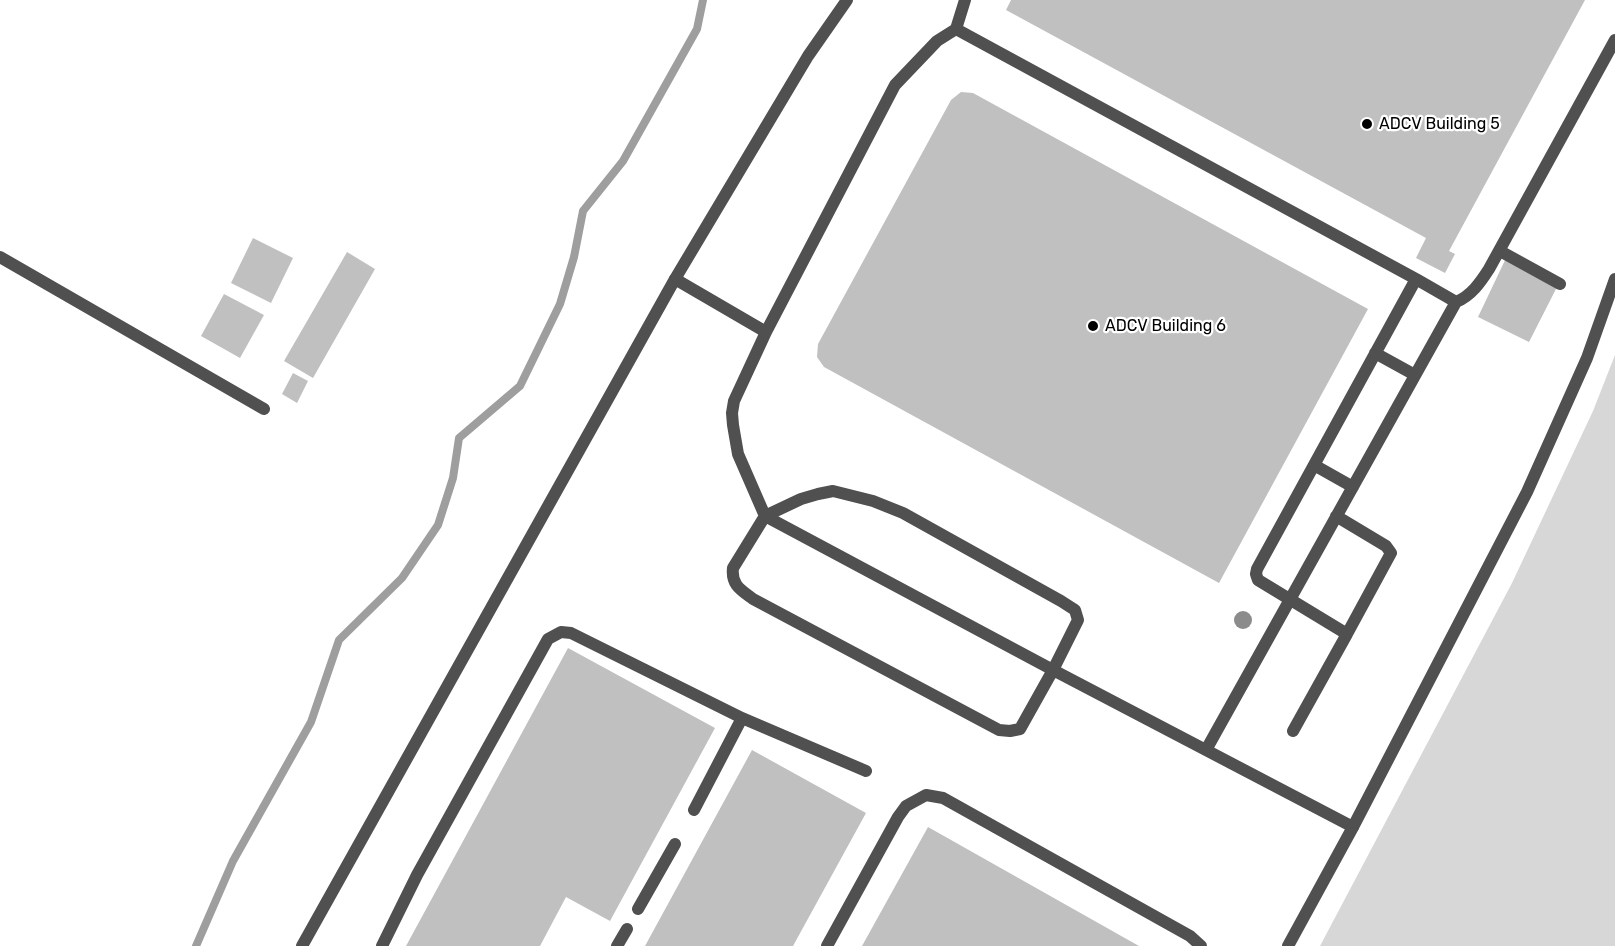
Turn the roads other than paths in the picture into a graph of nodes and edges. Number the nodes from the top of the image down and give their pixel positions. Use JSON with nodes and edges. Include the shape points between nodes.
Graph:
{"nodes":[{"id":1,"x":847,"y":0,"type":"edge"},
{"id":2,"x":965,"y":0,"type":"edge"},
{"id":3,"x":956,"y":29,"type":"junction"},
{"id":4,"x":1615,"y":40,"type":"edge"},
{"id":5,"x":1500,"y":251,"type":"junction"},
{"id":6,"x":0,"y":257,"type":"edge"},
{"id":7,"x":675,"y":279,"type":"junction"},
{"id":8,"x":1416,"y":279,"type":"junction"},
{"id":9,"x":1615,"y":279,"type":"edge"},
{"id":10,"x":1560,"y":284,"type":"dead end"},
{"id":11,"x":1456,"y":302,"type":"junction"},
{"id":12,"x":766,"y":332,"type":"junction"},
{"id":13,"x":1375,"y":353,"type":"junction"},
{"id":14,"x":1415,"y":375,"type":"junction"},
{"id":15,"x":264,"y":409,"type":"dead end"},
{"id":16,"x":1314,"y":465,"type":"junction"},
{"id":17,"x":1353,"y":487,"type":"junction"},
{"id":18,"x":765,"y":516,"type":"junction"},
{"id":19,"x":1336,"y":516,"type":"junction"},
{"id":20,"x":1290,"y":600,"type":"junction"},
{"id":21,"x":1347,"y":634,"type":"junction"},
{"id":22,"x":1053,"y":670,"type":"junction"},
{"id":23,"x":742,"y":718,"type":"junction"},
{"id":24,"x":1293,"y":731,"type":"dead end"},
{"id":25,"x":1206,"y":750,"type":"junction"},
{"id":26,"x":867,"y":771,"type":"dead end"},
{"id":27,"x":694,"y":810,"type":"dead end"},
{"id":28,"x":1353,"y":827,"type":"junction"},
{"id":29,"x":675,"y":844,"type":"dead end"},
{"id":30,"x":638,"y":909,"type":"dead end"},
{"id":31,"x":627,"y":929,"type":"dead end"},
{"id":32,"x":302,"y":946,"type":"edge"},
{"id":33,"x":382,"y":946,"type":"edge"},
{"id":34,"x":617,"y":946,"type":"edge"},
{"id":35,"x":827,"y":946,"type":"edge"},
{"id":36,"x":1201,"y":946,"type":"edge"},
{"id":37,"x":1288,"y":946,"type":"edge"}],
"edges":[{"from":1,"to":7,"type":"street","via":[[808,56]]},
{"from":2,"to":3,"type":"street"},
{"from":3,"to":8,"type":"street"},
{"from":3,"to":12,"type":"street","via":[[937,41],[895,86]]},
{"from":4,"to":5,"type":"street"},
{"from":5,"to":10,"type":"street"},
{"from":5,"to":11,"type":"street","via":[[1477,286]]},
{"from":6,"to":15,"type":"street"},
{"from":7,"to":12,"type":"street"},
{"from":7,"to":32,"type":"street"},
{"from":8,"to":11,"type":"street"},
{"from":8,"to":13,"type":"street"},
{"from":9,"to":28,"type":"street","via":[[1587,358],[1527,492]]},
{"from":11,"to":14,"type":"street"},
{"from":12,"to":18,"type":"street","via":[[734,400],[732,413],[738,454]]},
{"from":13,"to":14,"type":"street"},
{"from":13,"to":16,"type":"street"},
{"from":14,"to":17,"type":"street"},
{"from":16,"to":17,"type":"street"},
{"from":16,"to":20,"type":"street","via":[[1256,574],[1258,580]]},
{"from":17,"to":19,"type":"street"},
{"from":18,"to":22,"type":"street"},
{"from":18,"to":22,"type":"street","via":[[801,499],[833,491],[903,513],[1075,610],[1078,620]]},
{"from":18,"to":22,"type":"street","via":[[733,568],[734,584],[753,599],[999,730],[1020,729]]},
{"from":19,"to":20,"type":"street"},
{"from":19,"to":21,"type":"street","via":[[1386,546],[1391,554]]},
{"from":20,"to":21,"type":"street"},
{"from":20,"to":25,"type":"street"},
{"from":21,"to":24,"type":"street"},
{"from":22,"to":25,"type":"street"},
{"from":23,"to":26,"type":"street"},
{"from":23,"to":27,"type":"street"},
{"from":23,"to":33,"type":"street","via":[[571,633],[554,635],[548,639],[423,865]]},
{"from":25,"to":28,"type":"street"},
{"from":28,"to":37,"type":"street"},
{"from":29,"to":30,"type":"street"},
{"from":31,"to":34,"type":"street"},
{"from":35,"to":36,"type":"street","via":[[898,817],[906,806],[926,795],[943,798],[1190,936]]}]}
